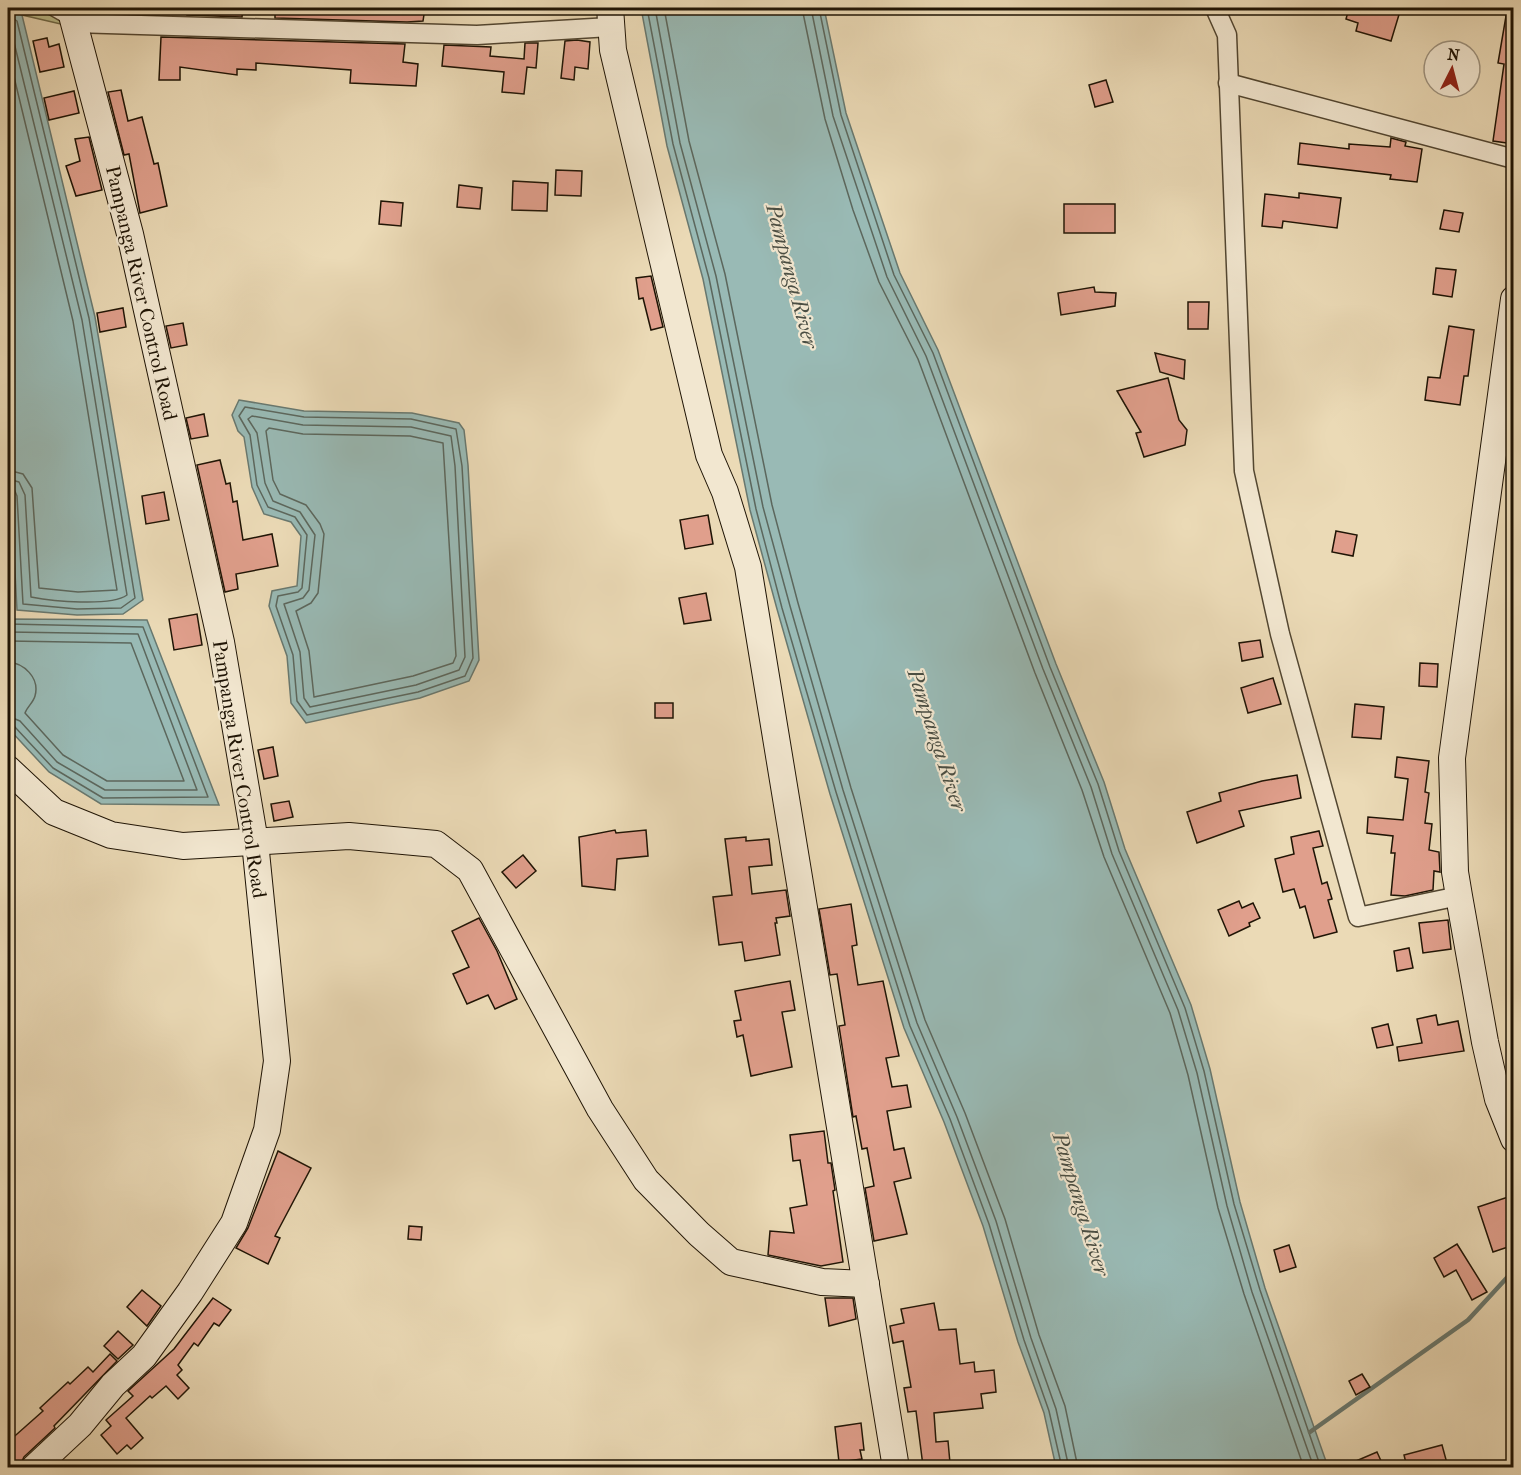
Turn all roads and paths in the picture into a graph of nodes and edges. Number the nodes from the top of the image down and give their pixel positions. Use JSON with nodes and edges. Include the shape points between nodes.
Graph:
{"nodes":[{"id":1,"x":48,"y":8,"type":"edge"},
{"id":2,"x":1215,"y":8,"type":"edge"},
{"id":3,"x":72,"y":15,"type":"edge"},
{"id":4,"x":610,"y":17,"type":"edge"},
{"id":5,"x":1228,"y":83,"type":"junction"},
{"id":6,"x":1514,"y":159,"type":"edge"},
{"id":7,"x":1514,"y":299,"type":"edge"},
{"id":8,"x":8,"y":769,"type":"edge"},
{"id":9,"x":255,"y":842,"type":"junction"},
{"id":10,"x":1459,"y":896,"type":"junction"},
{"id":11,"x":1514,"y":1139,"type":"edge"},
{"id":12,"x":866,"y":1284,"type":"junction"},
{"id":13,"x":34,"y":1467,"type":"edge"},
{"id":14,"x":896,"y":1467,"type":"edge"}],
"edges":[{"from":1,"to":3,"type":"lane"},
{"from":2,"to":5,"type":"street","via":[[1227,35]]},
{"from":3,"to":4,"type":"street","via":[[477,35]]},
{"from":3,"to":9,"type":"street","name":"Pampanga River Control Road","via":[[130,234],[221,642]]},
{"from":4,"to":12,"type":"street","via":[[613,50],[710,455],[748,567]]},
{"from":5,"to":6,"type":"street"},
{"from":5,"to":10,"type":"street","via":[[1244,471],[1280,634],[1358,917]]},
{"from":7,"to":10,"type":"street","via":[[1452,758]]},
{"from":8,"to":9,"type":"street","via":[[54,812],[111,835],[183,846]]},
{"from":9,"to":12,"type":"street","via":[[350,836],[436,844],[470,870],[600,1109],[646,1180],[731,1262],[822,1282]]},
{"from":9,"to":13,"type":"street","name":"Pampanga River Control Road","via":[[277,1061],[267,1130],[234,1223],[190,1292],[144,1356],[113,1385],[80,1425]]},
{"from":10,"to":11,"type":"street","via":[[1485,1042],[1498,1099]]},
{"from":12,"to":14,"type":"street"}]}
